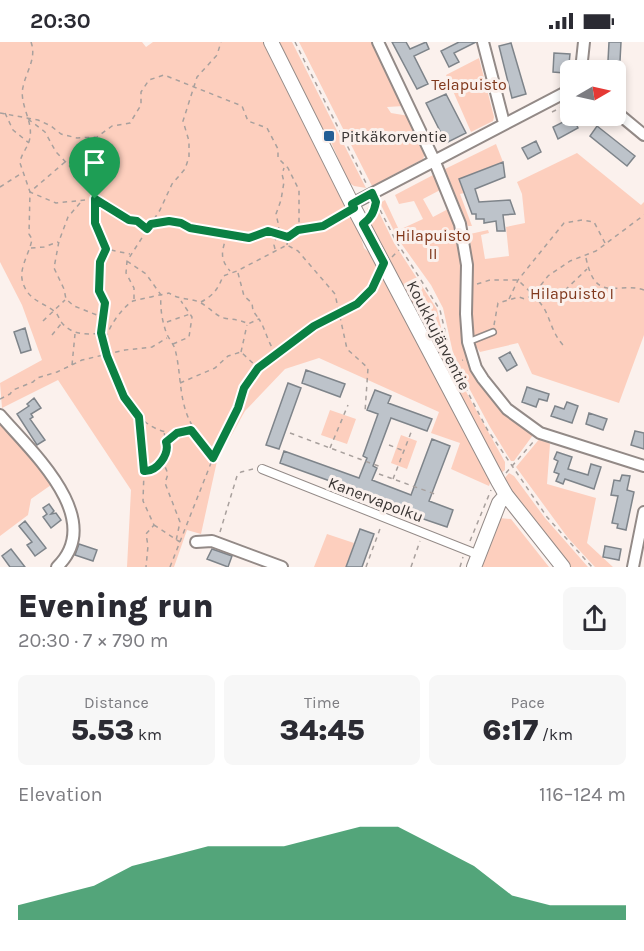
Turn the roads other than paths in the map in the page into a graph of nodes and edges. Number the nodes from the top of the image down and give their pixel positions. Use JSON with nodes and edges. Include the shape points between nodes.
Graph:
{"nodes":[{"id":1,"x":271,"y":42,"type":"edge"},
{"id":2,"x":378,"y":42,"type":"edge"},
{"id":3,"x":483,"y":42,"type":"edge"},
{"id":4,"x":584,"y":42,"type":"edge"},
{"id":5,"x":582,"y":60,"type":"edge"},
{"id":6,"x":560,"y":95,"type":"edge"},
{"id":7,"x":626,"y":120,"type":"edge"},
{"id":8,"x":504,"y":123,"type":"junction"},
{"id":9,"x":644,"y":135,"type":"edge"},
{"id":10,"x":434,"y":160,"type":"junction"},
{"id":11,"x":353,"y":206,"type":"junction"},
{"id":12,"x":493,"y":332,"type":"road end"},
{"id":13,"x":468,"y":342,"type":"junction"},
{"id":14,"x":0,"y":416,"type":"edge"},
{"id":15,"x":644,"y":466,"type":"edge"},
{"id":16,"x":262,"y":469,"type":"road end"},
{"id":17,"x":506,"y":495,"type":"junction"},
{"id":18,"x":644,"y":512,"type":"edge"},
{"id":19,"x":196,"y":542,"type":"dead end"},
{"id":20,"x":476,"y":561,"type":"edge"},
{"id":21,"x":57,"y":567,"type":"edge"},
{"id":22,"x":282,"y":567,"type":"edge"},
{"id":23,"x":563,"y":567,"type":"edge"},
{"id":24,"x":633,"y":567,"type":"edge"}],
"edges":[{"from":1,"to":11,"type":"street","name":"Koukkujärventie"},
{"from":2,"to":10,"type":"street"},
{"from":3,"to":8,"type":"street"},
{"from":4,"to":5,"type":"street"},
{"from":6,"to":8,"type":"street"},
{"from":7,"to":9,"type":"street"},
{"from":8,"to":10,"type":"street"},
{"from":10,"to":11,"type":"street"},
{"from":10,"to":13,"type":"street","via":[[462,233]]},
{"from":11,"to":17,"type":"street","name":"Koukkujärventie"},
{"from":12,"to":13,"type":"lane"},
{"from":13,"to":15,"type":"street","via":[[483,380],[517,417],[540,433]]},
{"from":14,"to":21,"type":"street","via":[[34,454],[69,504],[74,536]]},
{"from":16,"to":20,"type":"street","name":"Kanervapolku","via":[[424,532]]},
{"from":17,"to":20,"type":"street","via":[[499,503]]},
{"from":17,"to":23,"type":"street","name":"Koukkujärventie"},
{"from":18,"to":24,"type":"street"},
{"from":19,"to":22,"type":"street","via":[[212,541]]}]}
